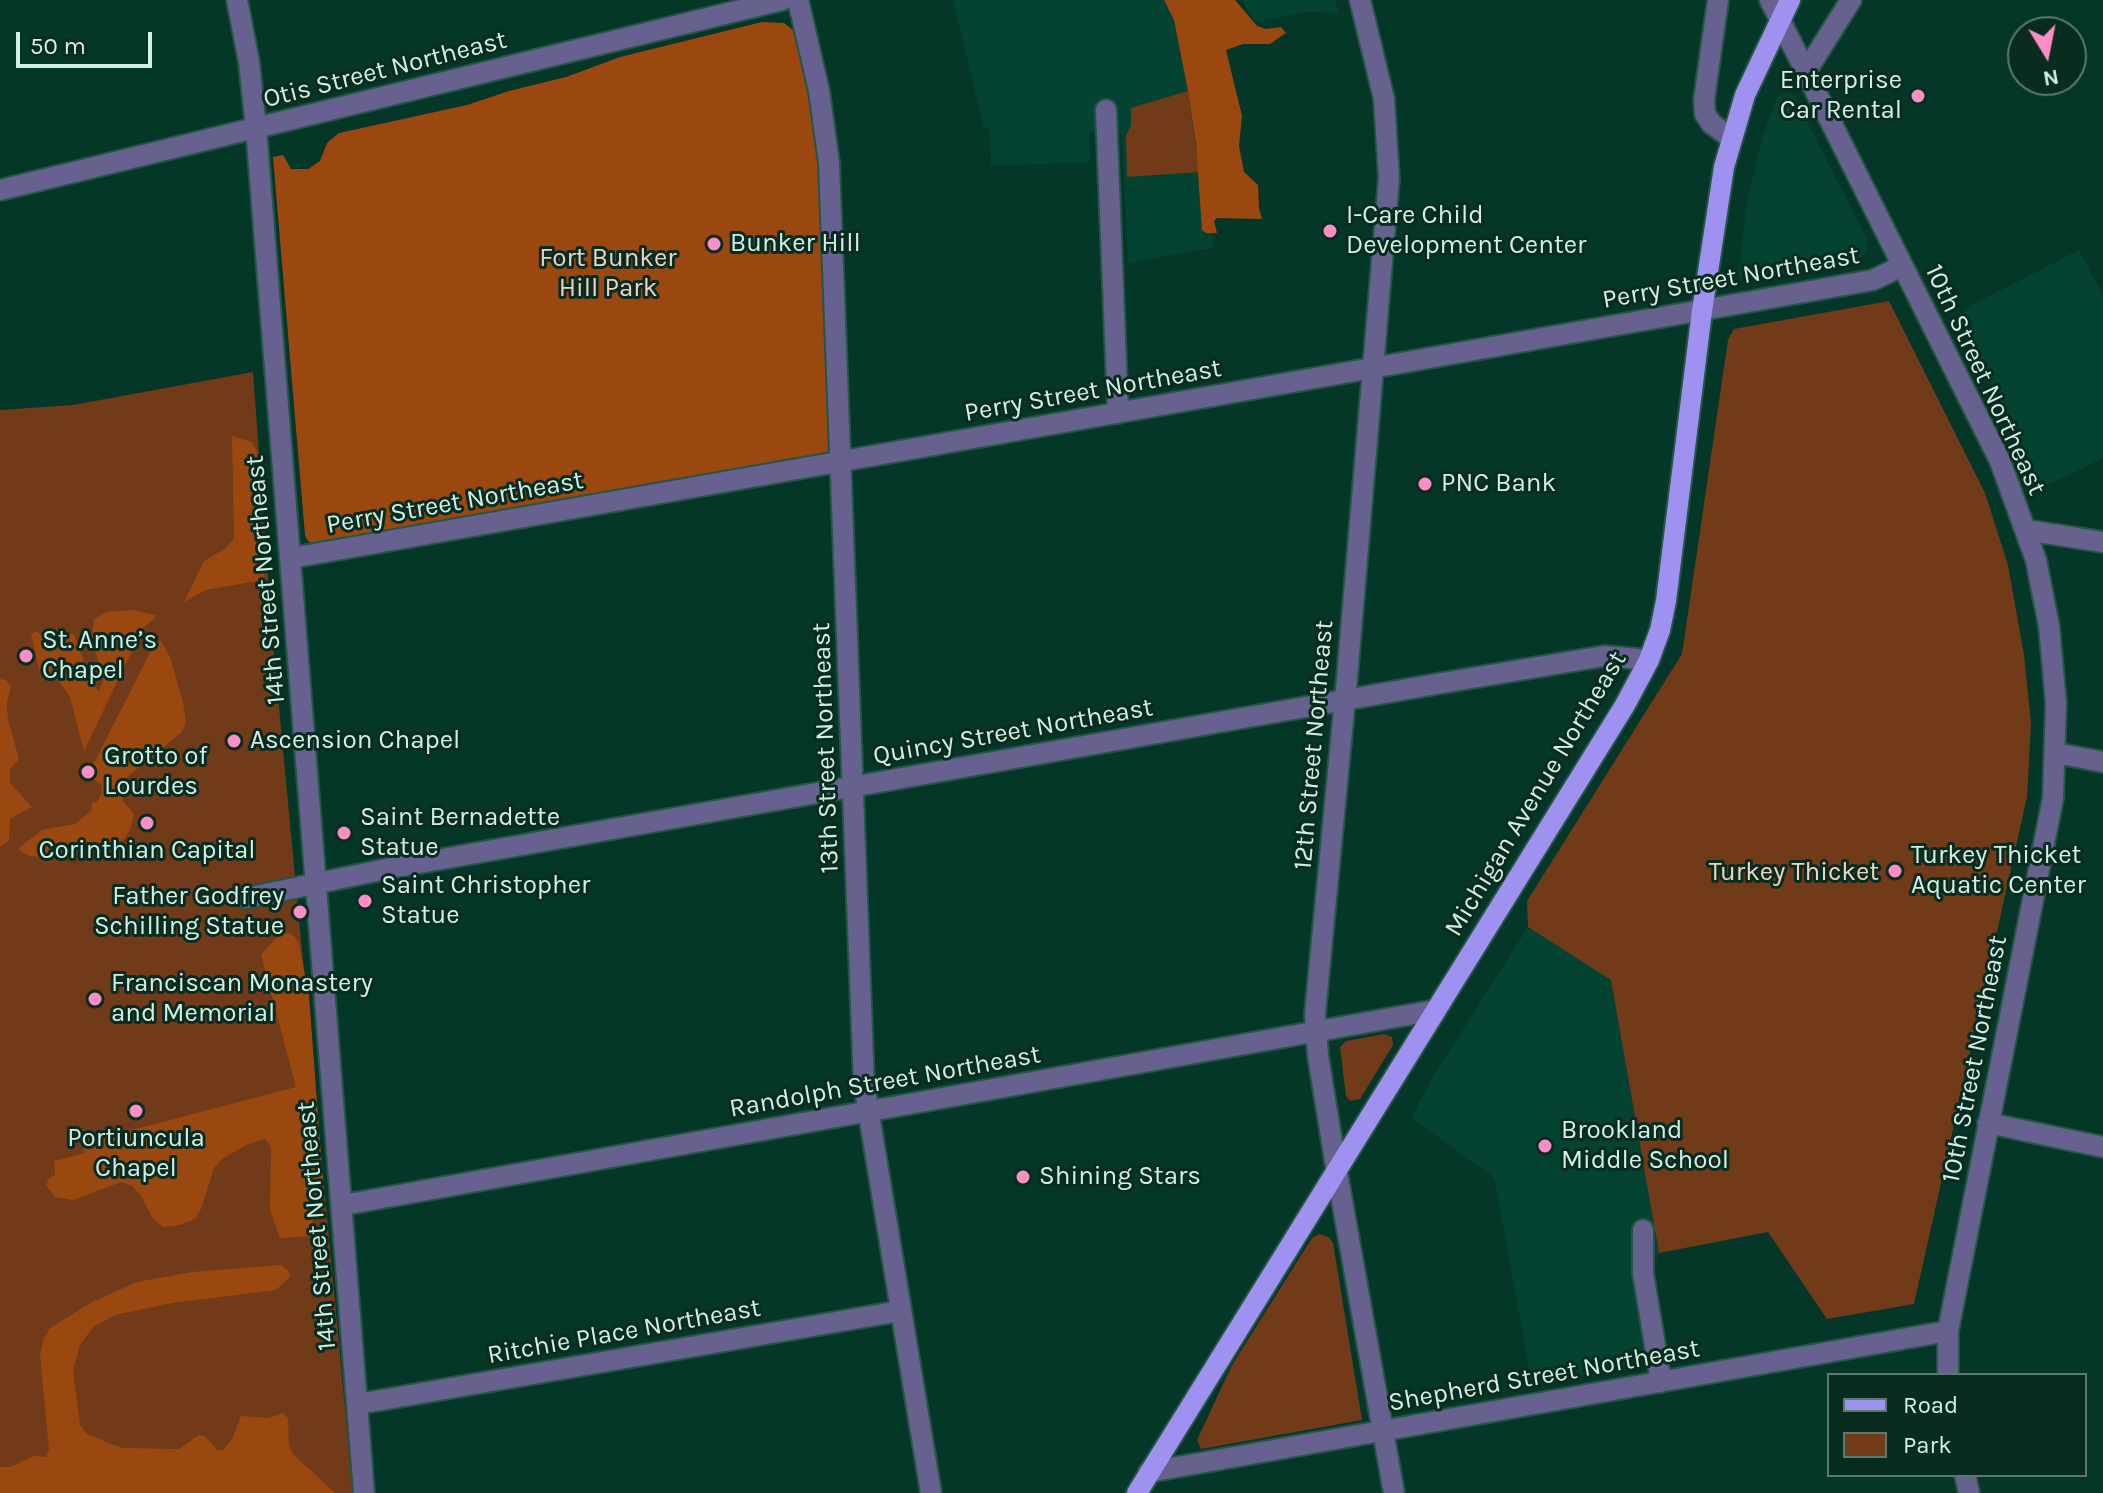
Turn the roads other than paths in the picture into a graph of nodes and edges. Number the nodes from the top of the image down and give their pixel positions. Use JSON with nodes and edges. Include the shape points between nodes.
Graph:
{"nodes":[{"id":1,"x":237,"y":0,"type":"edge"},
{"id":2,"x":782,"y":0,"type":"edge"},
{"id":3,"x":798,"y":0,"type":"edge"},
{"id":4,"x":1360,"y":0,"type":"edge"},
{"id":5,"x":1718,"y":0,"type":"edge"},
{"id":6,"x":1770,"y":0,"type":"edge"},
{"id":7,"x":1790,"y":0,"type":"edge"},
{"id":8,"x":1851,"y":0,"type":"edge"},
{"id":9,"x":1780,"y":21,"type":"junction"},
{"id":10,"x":1805,"y":73,"type":"junction"},
{"id":11,"x":1106,"y":110,"type":"dead end"},
{"id":12,"x":256,"y":128,"type":"junction"},
{"id":13,"x":1731,"y":138,"type":"junction"},
{"id":14,"x":0,"y":190,"type":"edge"},
{"id":15,"x":1902,"y":266,"type":"junction"},
{"id":16,"x":1702,"y":311,"type":"junction"},
{"id":17,"x":1374,"y":368,"type":"junction"},
{"id":18,"x":1118,"y":413,"type":"junction"},
{"id":19,"x":840,"y":462,"type":"junction"},
{"id":20,"x":2026,"y":530,"type":"junction"},
{"id":21,"x":2103,"y":542,"type":"edge"},
{"id":22,"x":291,"y":558,"type":"junction"},
{"id":23,"x":1649,"y":660,"type":"junction"},
{"id":24,"x":1345,"y":701,"type":"junction"},
{"id":25,"x":2055,"y":753,"type":"junction"},
{"id":26,"x":2103,"y":762,"type":"edge"},
{"id":27,"x":853,"y":786,"type":"junction"},
{"id":28,"x":315,"y":884,"type":"junction"},
{"id":29,"x":236,"y":900,"type":"dead end"},
{"id":30,"x":1436,"y":1010,"type":"junction"},
{"id":31,"x":1316,"y":1031,"type":"junction"},
{"id":32,"x":867,"y":1111,"type":"junction"},
{"id":33,"x":1988,"y":1123,"type":"junction"},
{"id":34,"x":2103,"y":1147,"type":"edge"},
{"id":35,"x":1336,"y":1167,"type":"junction"},
{"id":36,"x":343,"y":1205,"type":"junction"},
{"id":37,"x":1643,"y":1230,"type":"dead end"},
{"id":38,"x":900,"y":1311,"type":"junction"},
{"id":39,"x":1948,"y":1331,"type":"junction"},
{"id":40,"x":1948,"y":1373,"type":"edge"},
{"id":41,"x":1661,"y":1382,"type":"junction"},
{"id":42,"x":358,"y":1404,"type":"junction"},
{"id":43,"x":1383,"y":1431,"type":"junction"},
{"id":44,"x":1149,"y":1472,"type":"junction"},
{"id":45,"x":364,"y":1493,"type":"edge"},
{"id":46,"x":931,"y":1493,"type":"edge"},
{"id":47,"x":1137,"y":1493,"type":"edge"},
{"id":48,"x":1394,"y":1493,"type":"edge"}],
"edges":[{"from":1,"to":12,"type":"street","name":"14th Street Northeast"},
{"from":2,"to":12,"type":"street","name":"Otis Street Northeast"},
{"from":3,"to":19,"type":"street","name":"13th Street Northeast","via":[[828,151]]},
{"from":4,"to":17,"type":"street","name":"12th Street Northeast","via":[[1384,99],[1389,152]]},
{"from":5,"to":13,"type":"street","via":[[1705,114]]},
{"from":6,"to":9,"type":"street","name":"10th Street Northeast"},
{"from":7,"to":9,"type":"main road","name":"Michigan Avenue Northeast"},
{"from":8,"to":10,"type":"street"},
{"from":9,"to":10,"type":"street","name":"10th Street Northeast"},
{"from":9,"to":13,"type":"main road","name":"Michigan Avenue Northeast"},
{"from":10,"to":15,"type":"street","name":"10th Street Northeast"},
{"from":11,"to":18,"type":"street"},
{"from":12,"to":14,"type":"street","name":"Otis Street Northeast"},
{"from":12,"to":22,"type":"street","name":"14th Street Northeast"},
{"from":13,"to":16,"type":"main road","name":"Michigan Avenue Northeast"},
{"from":15,"to":16,"type":"street","name":"Perry Street Northeast","via":[[1873,280]]},
{"from":15,"to":20,"type":"street","name":"10th Street Northeast","via":[[1999,459]]},
{"from":16,"to":17,"type":"street","name":"Perry Street Northeast"},
{"from":16,"to":23,"type":"main road","name":"Michigan Avenue Northeast","via":[[1666,601]]},
{"from":17,"to":18,"type":"street","name":"Perry Street Northeast"},
{"from":17,"to":24,"type":"street","name":"12th Street Northeast"},
{"from":18,"to":19,"type":"street","name":"Perry Street Northeast"},
{"from":19,"to":22,"type":"street","name":"Perry Street Northeast"},
{"from":19,"to":27,"type":"street","name":"13th Street Northeast"},
{"from":20,"to":21,"type":"street"},
{"from":20,"to":25,"type":"street","name":"10th Street Northeast","via":[[2048,617]]},
{"from":22,"to":28,"type":"street","name":"14th Street Northeast"},
{"from":23,"to":24,"type":"street","name":"Quincy Street Northeast","via":[[1604,656]]},
{"from":23,"to":30,"type":"main road","name":"Michigan Avenue Northeast"},
{"from":24,"to":27,"type":"street","name":"Quincy Street Northeast"},
{"from":24,"to":31,"type":"street","name":"12th Street Northeast"},
{"from":25,"to":26,"type":"street"},
{"from":25,"to":33,"type":"street","name":"10th Street Northeast","via":[[2048,825]]},
{"from":27,"to":28,"type":"street","name":"Quincy Street Northeast"},
{"from":27,"to":32,"type":"street","name":"13th Street Northeast"},
{"from":28,"to":29,"type":"street","name":"Quincy Street Northeast"},
{"from":28,"to":36,"type":"street","name":"14th Street Northeast"},
{"from":30,"to":31,"type":"street","name":"Randolph Street Northeast"},
{"from":30,"to":35,"type":"main road","name":"Michigan Avenue Northeast"},
{"from":31,"to":32,"type":"street","name":"Randolph Street Northeast"},
{"from":31,"to":35,"type":"street","name":"12th Street Northeast"},
{"from":32,"to":36,"type":"street","name":"Randolph Street Northeast"},
{"from":32,"to":38,"type":"street","name":"13th Street Northeast"},
{"from":33,"to":34,"type":"street"},
{"from":33,"to":39,"type":"street","name":"10th Street Northeast"},
{"from":35,"to":43,"type":"street","name":"12th Street Northeast"},
{"from":35,"to":44,"type":"main road","name":"Michigan Avenue Northeast"},
{"from":36,"to":42,"type":"street","name":"14th Street Northeast"},
{"from":37,"to":41,"type":"street","via":[[1643,1273]]},
{"from":38,"to":42,"type":"street","name":"Ritchie Place Northeast"},
{"from":38,"to":46,"type":"street","name":"13th Street Northeast"},
{"from":39,"to":40,"type":"street","name":"10th Street Northeast"},
{"from":39,"to":41,"type":"street","name":"Shepherd Street Northeast"},
{"from":41,"to":43,"type":"street","name":"Shepherd Street Northeast"},
{"from":42,"to":45,"type":"street","name":"14th Street Northeast"},
{"from":43,"to":44,"type":"street","name":"Shepherd Street Northeast"},
{"from":43,"to":48,"type":"street","name":"12th Street Northeast"},
{"from":44,"to":47,"type":"main road","name":"Michigan Avenue Northeast"}]}
